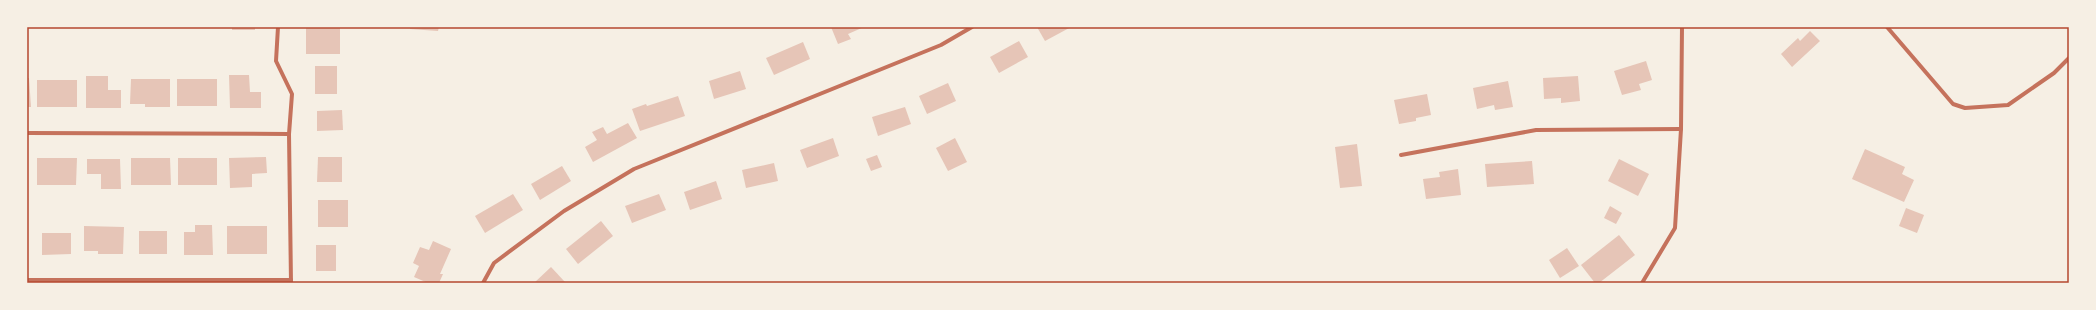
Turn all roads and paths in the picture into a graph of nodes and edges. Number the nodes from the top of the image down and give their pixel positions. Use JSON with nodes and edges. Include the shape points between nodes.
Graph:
{"nodes":[{"id":1,"x":278,"y":27,"type":"edge"},
{"id":2,"x":972,"y":27,"type":"edge"},
{"id":3,"x":1682,"y":27,"type":"edge"},
{"id":4,"x":1887,"y":27,"type":"edge"},
{"id":5,"x":2069,"y":58,"type":"edge"},
{"id":6,"x":1681,"y":129,"type":"junction"},
{"id":7,"x":27,"y":133,"type":"edge"},
{"id":8,"x":289,"y":134,"type":"junction"},
{"id":9,"x":1401,"y":156,"type":"dead end"},
{"id":10,"x":27,"y":280,"type":"edge"},
{"id":11,"x":291,"y":281,"type":"edge"},
{"id":12,"x":483,"y":283,"type":"edge"},
{"id":13,"x":1642,"y":283,"type":"edge"}],
"edges":[{"from":1,"to":8,"type":"street","via":[[276,61],[292,94]]},
{"from":2,"to":12,"type":"street","via":[[941,45],[634,169],[564,211],[494,263]]},
{"from":3,"to":6,"type":"street"},
{"from":4,"to":5,"type":"street","via":[[1953,104],[1965,108],[2008,105],[2054,73]]},
{"from":6,"to":9,"type":"street","via":[[1536,130]]},
{"from":6,"to":13,"type":"street","via":[[1676,228]]},
{"from":7,"to":8,"type":"street"},
{"from":8,"to":11,"type":"street"},
{"from":10,"to":11,"type":"street"}]}
